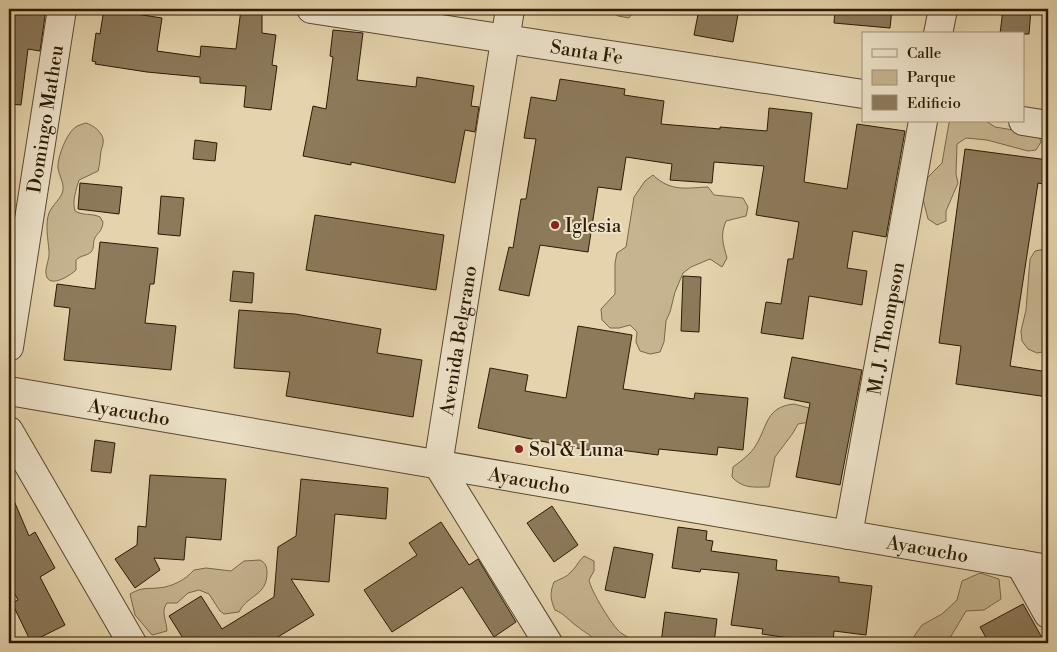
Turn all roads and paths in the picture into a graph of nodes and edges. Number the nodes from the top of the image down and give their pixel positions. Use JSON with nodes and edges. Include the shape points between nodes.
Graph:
{"nodes":[{"id":1,"x":62,"y":9,"type":"edge"},
{"id":2,"x":311,"y":9,"type":"edge"},
{"id":3,"x":510,"y":9,"type":"edge"},
{"id":4,"x":943,"y":9,"type":"edge"},
{"id":5,"x":938,"y":32,"type":"edge"},
{"id":6,"x":506,"y":40,"type":"junction"},
{"id":7,"x":862,"y":94,"type":"edge"},
{"id":8,"x":1024,"y":120,"type":"edge"},
{"id":9,"x":923,"y":122,"type":"edge"},
{"id":10,"x":1048,"y":125,"type":"edge"},
{"id":11,"x":9,"y":347,"type":"edge"},
{"id":12,"x":9,"y":391,"type":"edge"},
{"id":13,"x":9,"y":431,"type":"edge"},
{"id":14,"x":438,"y":465,"type":"junction"},
{"id":15,"x":848,"y":535,"type":"junction"},
{"id":16,"x":1020,"y":564,"type":"junction"},
{"id":17,"x":1048,"y":569,"type":"edge"},
{"id":18,"x":1048,"y":614,"type":"edge"},
{"id":19,"x":132,"y":643,"type":"edge"},
{"id":20,"x":548,"y":643,"type":"edge"}],
"edges":[{"from":1,"to":11,"type":"street","name":"Domingo Matheu"},
{"from":2,"to":6,"type":"street","name":"Santa Fe"},
{"from":3,"to":6,"type":"street","name":"Avenida Belgrano"},
{"from":4,"to":5,"type":"street"},
{"from":6,"to":7,"type":"street","name":"Santa Fe"},
{"from":6,"to":14,"type":"street","name":"Avenida Belgrano"},
{"from":8,"to":10,"type":"street"},
{"from":9,"to":15,"type":"street","name":"M. J. Thompson"},
{"from":12,"to":14,"type":"street","name":"Ayacucho"},
{"from":13,"to":19,"type":"street"},
{"from":14,"to":15,"type":"street","name":"Ayacucho"},
{"from":14,"to":20,"type":"street"},
{"from":15,"to":16,"type":"street","name":"Ayacucho"},
{"from":16,"to":17,"type":"street","name":"Ayacucho"},
{"from":16,"to":18,"type":"street"}]}
